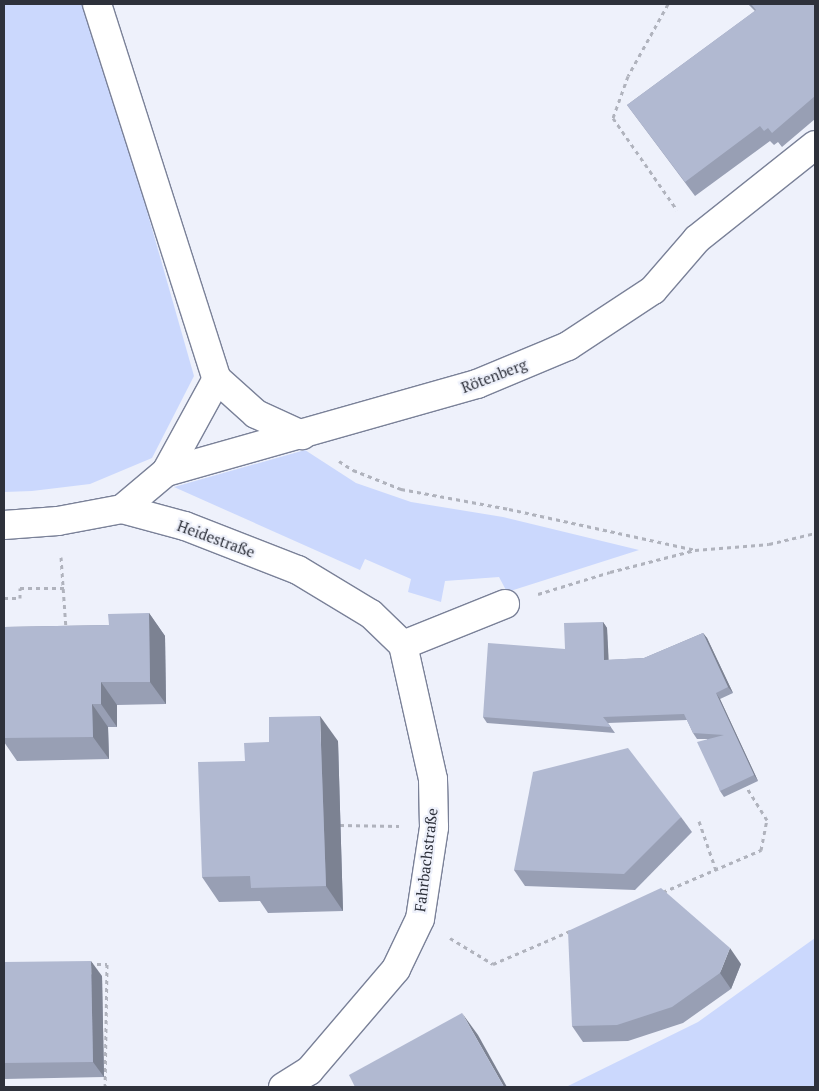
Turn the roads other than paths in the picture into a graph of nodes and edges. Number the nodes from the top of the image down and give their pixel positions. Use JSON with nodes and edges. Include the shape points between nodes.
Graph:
{"nodes":[{"id":1,"x":97,"y":4,"type":"edge"},
{"id":2,"x":815,"y":145,"type":"edge"},
{"id":3,"x":217,"y":379,"type":"junction"},
{"id":4,"x":302,"y":435,"type":"junction"},
{"id":5,"x":166,"y":472,"type":"junction"},
{"id":6,"x":122,"y":509,"type":"junction"},
{"id":7,"x":4,"y":525,"type":"edge"},
{"id":8,"x":505,"y":604,"type":"road end"},
{"id":9,"x":403,"y":645,"type":"junction"},
{"id":10,"x":283,"y":1087,"type":"edge"}],
"edges":[{"from":1,"to":3,"type":"street"},
{"from":2,"to":4,"type":"street","name":"Rötenberg","via":[[697,239],[653,290],[568,346],[477,384]]},
{"from":3,"to":4,"type":"street","via":[[256,414]]},
{"from":3,"to":5,"type":"street"},
{"from":4,"to":5,"type":"street","name":"Rötenberg"},
{"from":5,"to":6,"type":"street","name":"Rötenberg"},
{"from":6,"to":7,"type":"street","name":"Heidestraße","via":[[58,521]]},
{"from":6,"to":9,"type":"street","name":"Heidestraße","via":[[185,526],[298,570],[371,614]]},
{"from":8,"to":9,"type":"street"},
{"from":9,"to":10,"type":"street","name":"Fahrbachstraße","via":[[433,780],[434,827],[420,919],[396,969],[309,1071]]}]}
